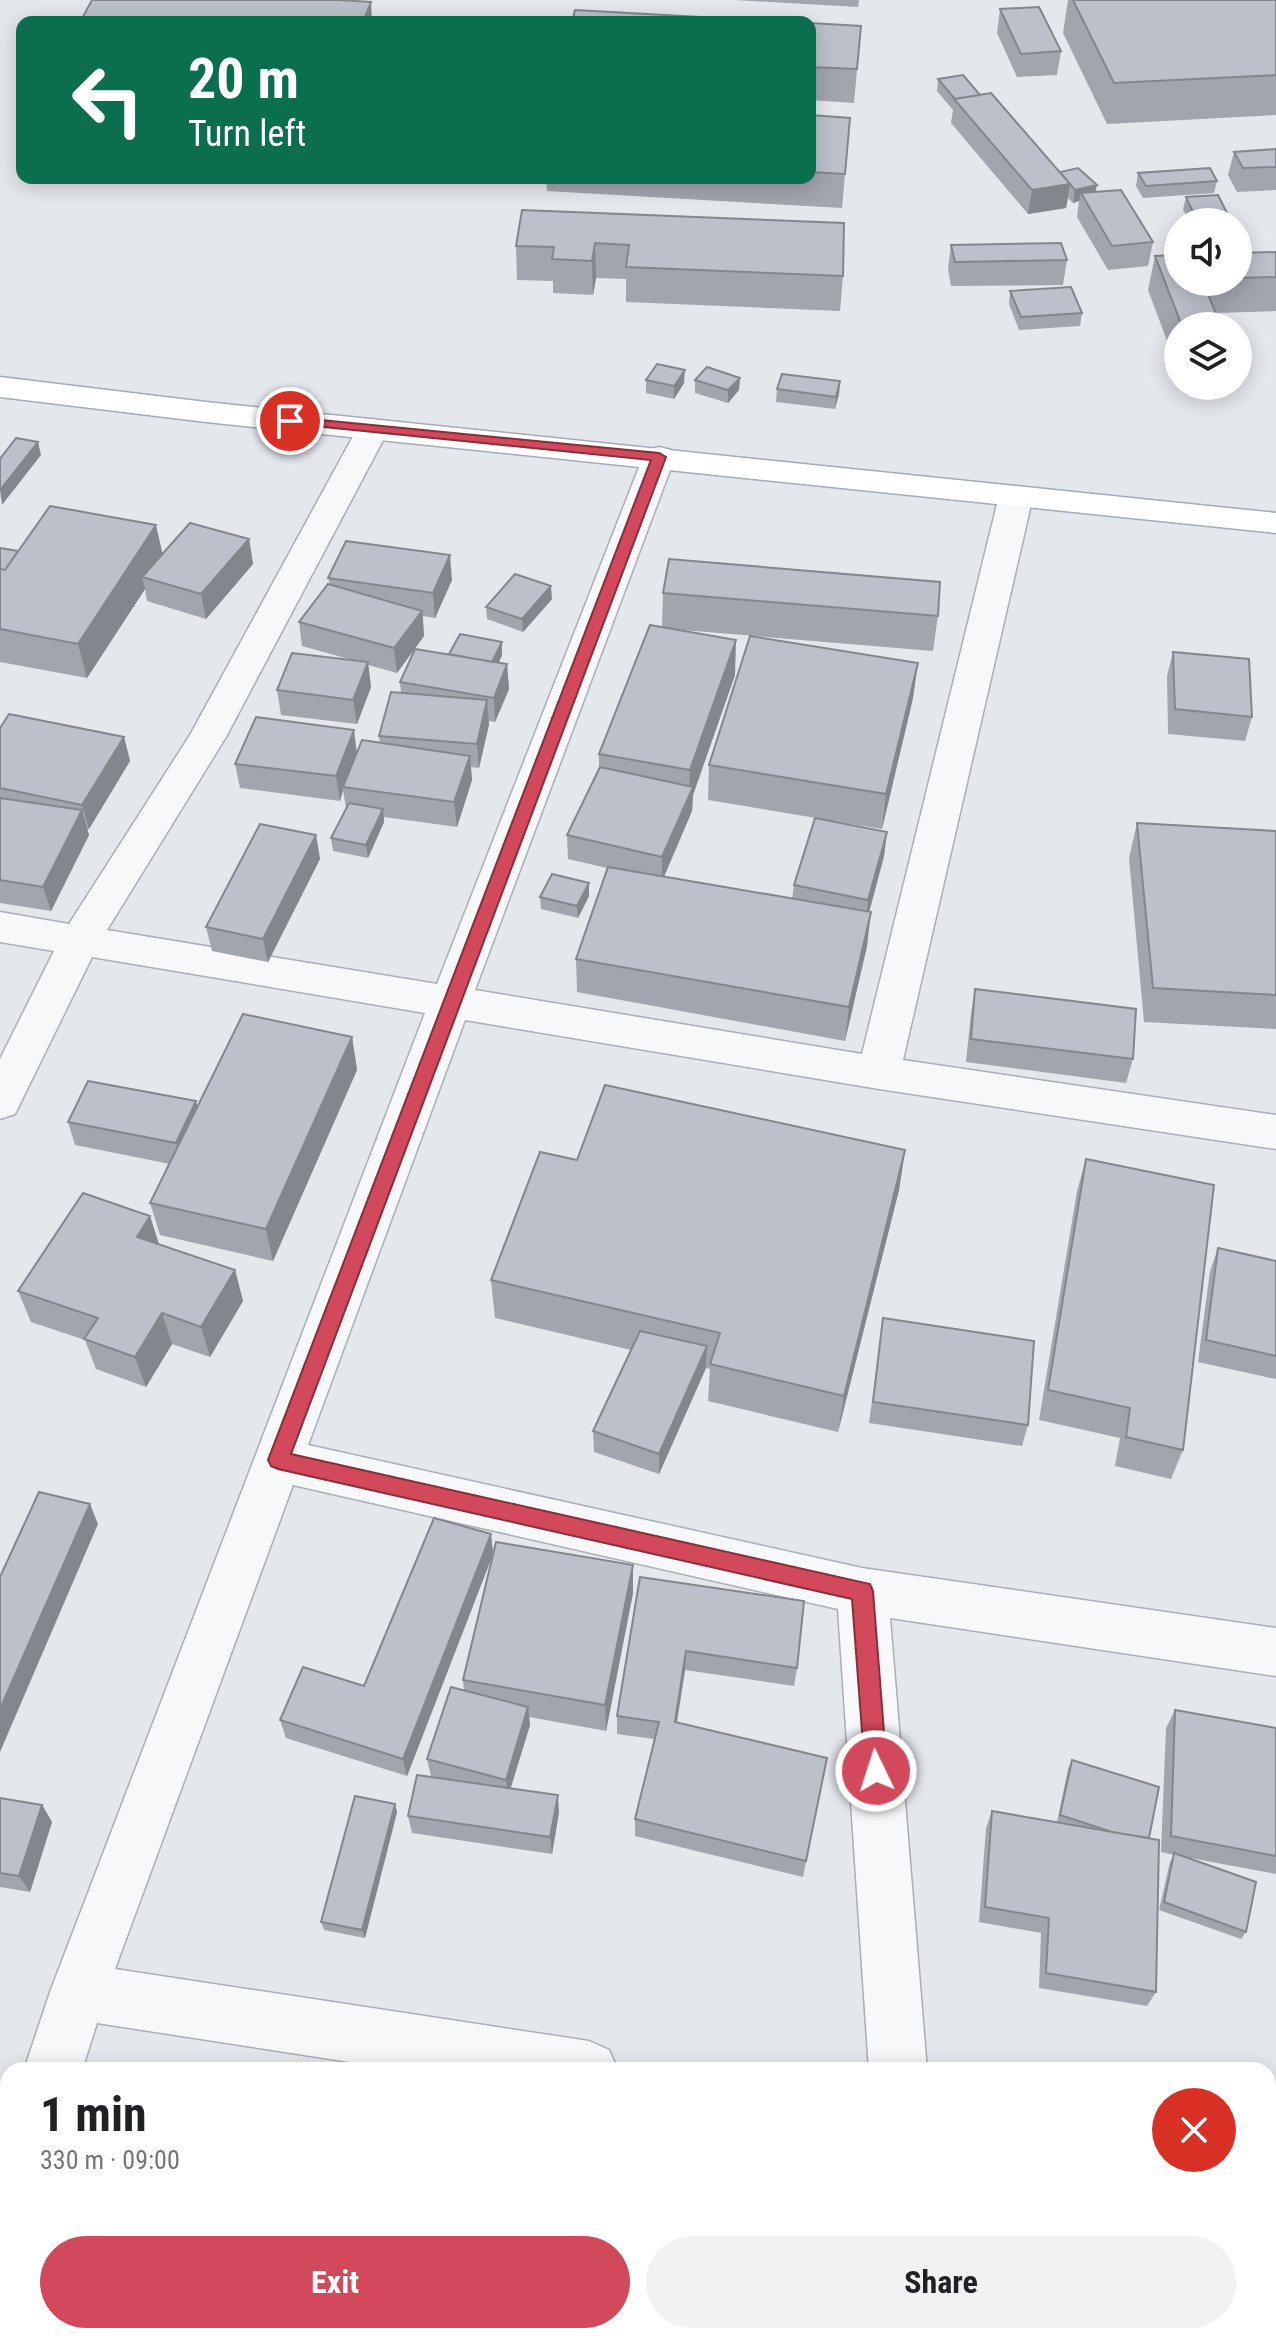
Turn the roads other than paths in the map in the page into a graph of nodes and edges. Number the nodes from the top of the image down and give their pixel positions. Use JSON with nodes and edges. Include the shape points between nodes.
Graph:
{"nodes":[{"id":1,"x":0,"y":387,"type":"edge"},
{"id":2,"x":373,"y":429,"type":"junction"},
{"id":3,"x":659,"y":457,"type":"junction"},
{"id":4,"x":1016,"y":496,"type":"junction"},
{"id":5,"x":1276,"y":523,"type":"edge"},
{"id":6,"x":0,"y":927,"type":"edge"},
{"id":7,"x":80,"y":940,"type":"junction"},
{"id":8,"x":450,"y":1003,"type":"junction"},
{"id":9,"x":879,"y":1073,"type":"junction"},
{"id":10,"x":0,"y":1102,"type":"edge"},
{"id":11,"x":1276,"y":1132,"type":"edge"},
{"id":12,"x":278,"y":1460,"type":"junction"},
{"id":13,"x":862,"y":1591,"type":"junction"},
{"id":14,"x":1276,"y":1652,"type":"edge"},
{"id":15,"x":78,"y":1992,"type":"junction"},
{"id":16,"x":56,"y":2062,"type":"edge"},
{"id":17,"x":537,"y":2062,"type":"edge"},
{"id":18,"x":897,"y":2062,"type":"edge"}],
"edges":[{"from":1,"to":2,"type":"main road"},
{"from":2,"to":3,"type":"main road"},
{"from":2,"to":7,"type":"street","via":[[207,737]]},
{"from":3,"to":4,"type":"main road"},
{"from":3,"to":8,"type":"street"},
{"from":4,"to":5,"type":"main road"},
{"from":4,"to":9,"type":"street"},
{"from":6,"to":7,"type":"street"},
{"from":7,"to":8,"type":"street"},
{"from":7,"to":10,"type":"street"},
{"from":8,"to":9,"type":"street"},
{"from":8,"to":12,"type":"street"},
{"from":9,"to":11,"type":"street"},
{"from":12,"to":13,"type":"street"},
{"from":12,"to":15,"type":"street"},
{"from":13,"to":14,"type":"street"},
{"from":13,"to":18,"type":"street"},
{"from":15,"to":16,"type":"street"},
{"from":15,"to":17,"type":"street"}]}
